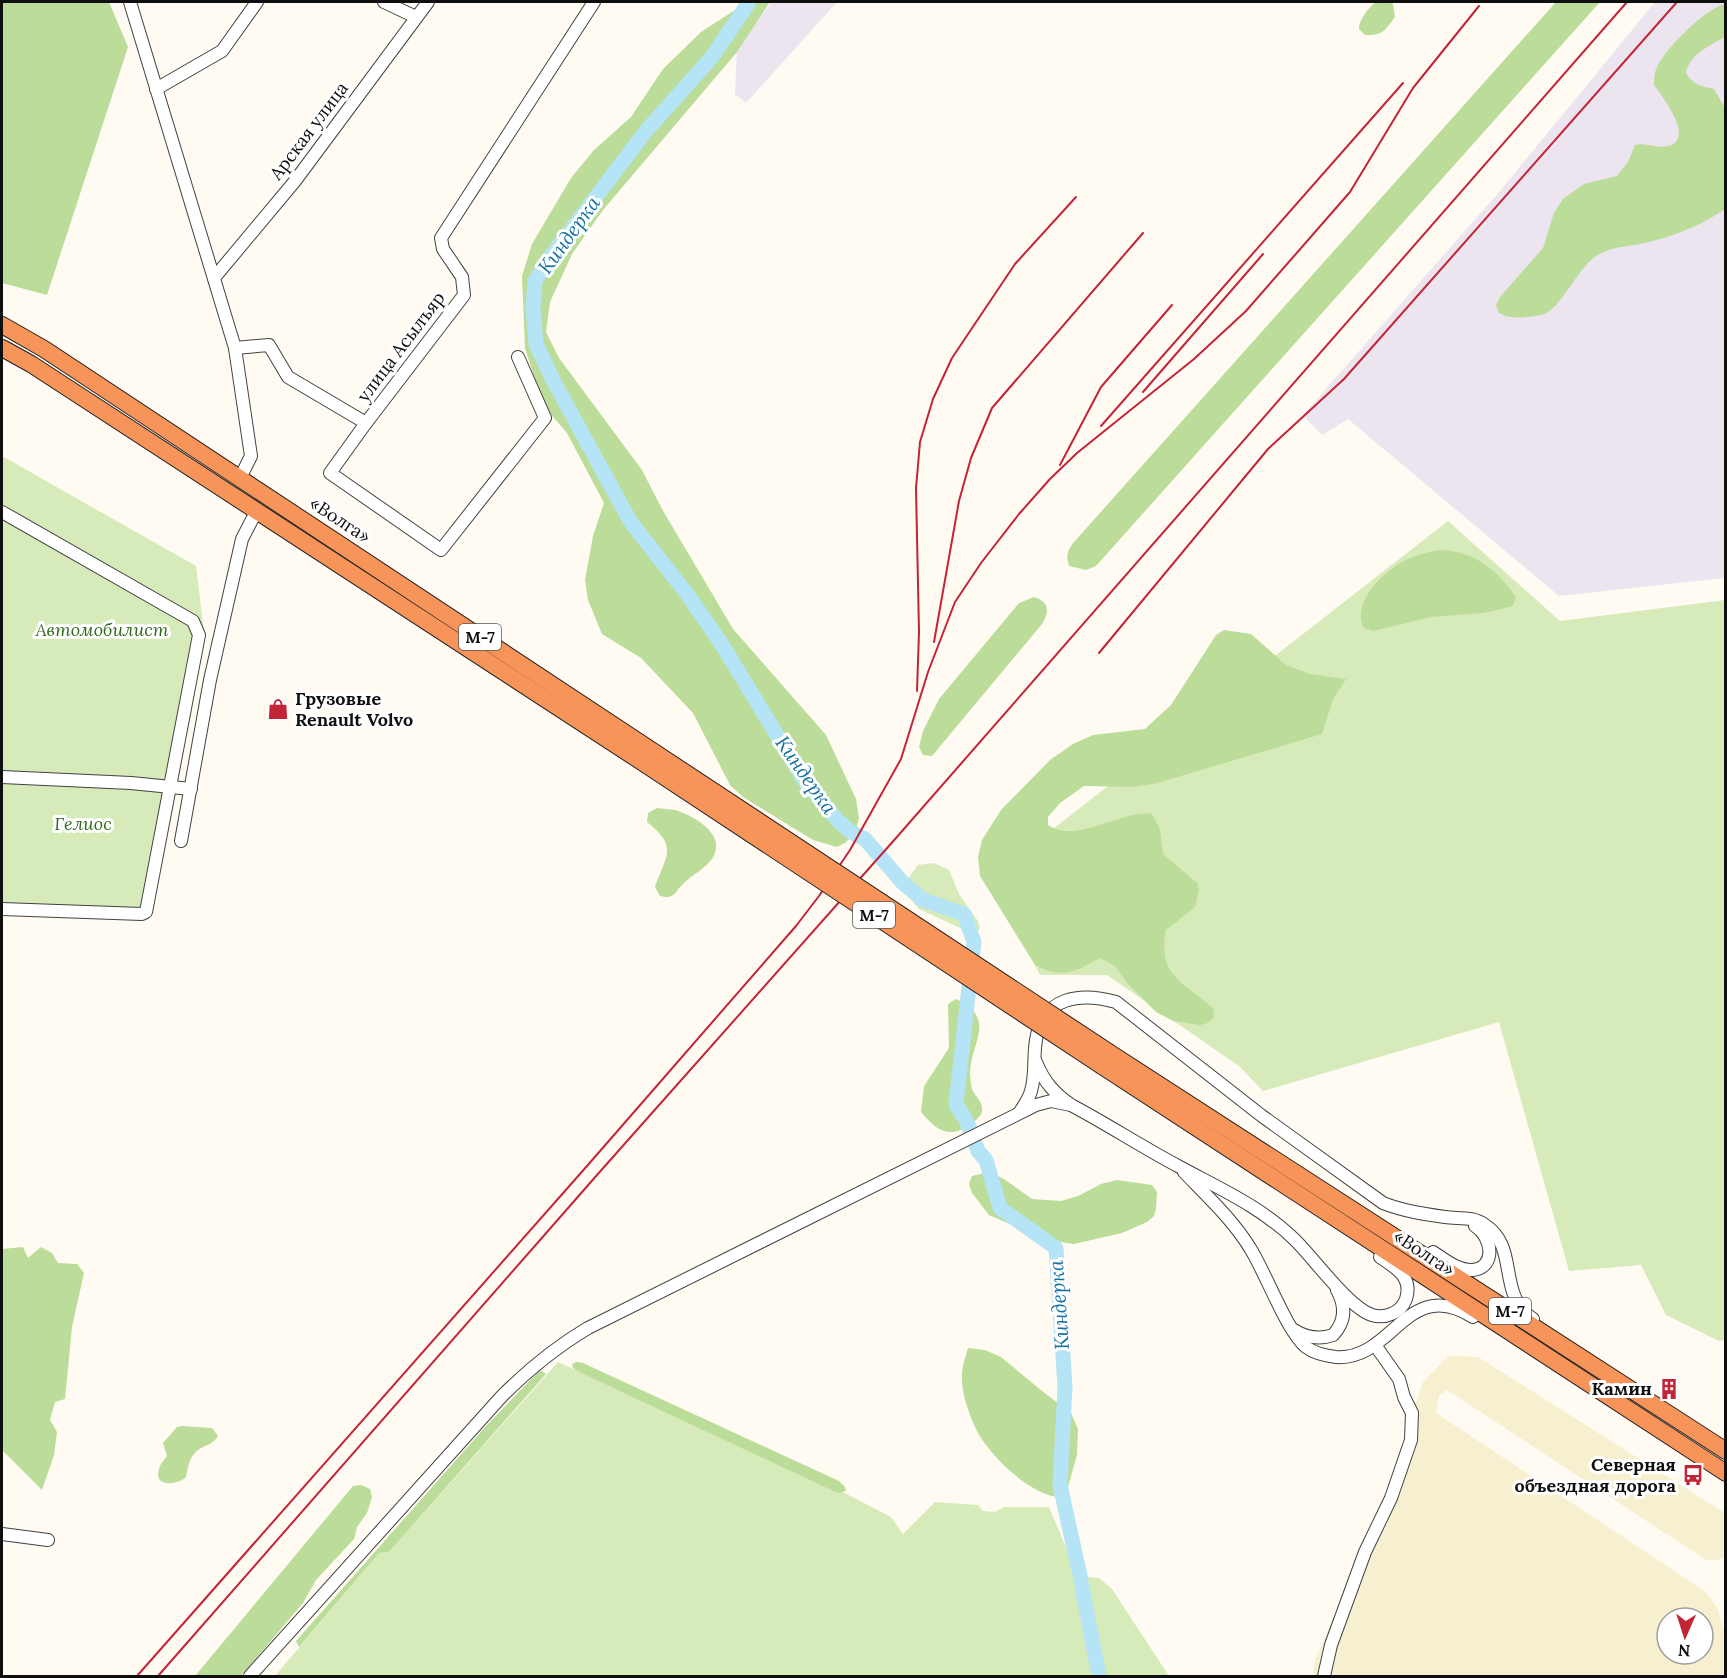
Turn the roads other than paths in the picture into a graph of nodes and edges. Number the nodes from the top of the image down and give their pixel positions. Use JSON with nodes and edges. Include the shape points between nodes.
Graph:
{"nodes":[{"id":1,"x":130,"y":2,"type":"edge"},
{"id":2,"x":257,"y":2,"type":"edge"},
{"id":3,"x":384,"y":2,"type":"edge"},
{"id":4,"x":428,"y":2,"type":"edge"},
{"id":5,"x":594,"y":2,"type":"edge"},
{"id":6,"x":416,"y":17,"type":"junction"},
{"id":7,"x":156,"y":89,"type":"junction"},
{"id":8,"x":214,"y":278,"type":"junction"},
{"id":9,"x":2,"y":325,"type":"edge"},
{"id":10,"x":2,"y":348,"type":"edge"},
{"id":11,"x":235,"y":348,"type":"junction"},
{"id":12,"x":518,"y":357,"type":"dead end"},
{"id":13,"x":366,"y":423,"type":"junction"},
{"id":14,"x":240,"y":478,"type":"junction"},
{"id":15,"x":2,"y":512,"type":"edge"},
{"id":16,"x":256,"y":512,"type":"junction"},
{"id":17,"x":650,"y":758,"type":"junction"},
{"id":18,"x":2,"y":777,"type":"edge"},
{"id":19,"x":170,"y":787,"type":"junction"},
{"id":20,"x":191,"y":789,"type":"junction"},
{"id":21,"x":181,"y":841,"type":"dead end"},
{"id":22,"x":2,"y":909,"type":"edge"},
{"id":23,"x":1035,"y":1058,"type":"junction"},
{"id":24,"x":1106,"y":1059,"type":"junction"},
{"id":25,"x":1071,"y":1105,"type":"junction"},
{"id":26,"x":1019,"y":1113,"type":"junction"},
{"id":27,"x":1176,"y":1165,"type":"junction"},
{"id":28,"x":1449,"y":1217,"type":"junction"},
{"id":29,"x":1343,"y":1224,"type":"junction"},
{"id":30,"x":1399,"y":1239,"type":"junction"},
{"id":31,"x":1332,"y":1281,"type":"junction"},
{"id":32,"x":1291,"y":1328,"type":"junction"},
{"id":33,"x":1374,"y":1345,"type":"junction"},
{"id":34,"x":1532,"y":1347,"type":"junction"},
{"id":35,"x":1582,"y":1357,"type":"junction"},
{"id":36,"x":1725,"y":1451,"type":"edge"},
{"id":37,"x":1725,"y":1473,"type":"edge"},
{"id":38,"x":2,"y":1534,"type":"edge"},
{"id":39,"x":48,"y":1540,"type":"dead end"},
{"id":40,"x":250,"y":1677,"type":"edge"},
{"id":41,"x":1324,"y":1677,"type":"edge"}],
"edges":[{"from":1,"to":7,"type":"street"},
{"from":2,"to":7,"type":"street","via":[[222,51]]},
{"from":3,"to":6,"type":"street"},
{"from":4,"to":6,"type":"street","name":"Арская улица"},
{"from":5,"to":13,"type":"street","name":"улица Асылъяр","via":[[441,237],[442,249],[462,278],[464,295]]},
{"from":6,"to":8,"type":"street","name":"Арская улица","via":[[295,181]]},
{"from":7,"to":8,"type":"street"},
{"from":8,"to":11,"type":"street"},
{"from":9,"to":14,"type":"highway","name":"«Волга»","number":"М-7"},
{"from":10,"to":16,"type":"highway","number":"М-7"},
{"from":11,"to":13,"type":"street","name":"улица Асылъяр","via":[[269,345],[288,377]]},
{"from":11,"to":14,"type":"street","via":[[251,456]]},
{"from":12,"to":13,"type":"street","via":[[545,418],[441,550],[330,473]]},
{"from":14,"to":17,"type":"highway","name":"«Волга»","number":"М-7"},
{"from":15,"to":19,"type":"street","via":[[193,621],[199,635]]},
{"from":16,"to":17,"type":"highway","number":"М-7"},
{"from":16,"to":20,"type":"street","via":[[242,539],[210,680]]},
{"from":17,"to":24,"type":"highway","number":"М-7","bridge":true},
{"from":18,"to":19,"type":"street"},
{"from":19,"to":20,"type":"street"},
{"from":19,"to":22,"type":"street","via":[[146,912]]},
{"from":20,"to":21,"type":"street"},
{"from":23,"to":25,"type":"street","via":[[1050,1089]]},
{"from":23,"to":26,"type":"street","via":[[1030,1095]]},
{"from":23,"to":28,"type":"street","via":[[1037,1032],[1056,1004],[1096,996],[1116,1002],[1262,1116],[1383,1203]]},
{"from":24,"to":29,"type":"highway","name":"«Волга»","number":"М-7"},
{"from":24,"to":30,"type":"highway","name":"«Волга»","number":"М-7"},
{"from":25,"to":26,"type":"street","via":[[1043,1102]]},
{"from":25,"to":27,"type":"street"},
{"from":26,"to":40,"type":"street","via":[[588,1328],[554,1349],[502,1396]]},
{"from":27,"to":31,"type":"street","via":[[1226,1190],[1275,1223]]},
{"from":27,"to":32,"type":"street","via":[[1249,1246]]},
{"from":28,"to":30,"type":"street","via":[[1480,1229],[1489,1241],[1488,1258],[1480,1267],[1458,1267],[1426,1248]]},
{"from":28,"to":35,"type":"street","via":[[1470,1218],[1493,1231],[1504,1247],[1516,1303]]},
{"from":29,"to":31,"type":"street","via":[[1404,1276],[1406,1300],[1396,1312],[1372,1315]]},
{"from":29,"to":34,"type":"highway","name":"«Волга»","number":"М-7"},
{"from":30,"to":35,"type":"highway","name":"«Волга»","number":"М-7"},
{"from":31,"to":32,"type":"street","via":[[1343,1301],[1338,1330],[1326,1338],[1314,1338]]},
{"from":32,"to":33,"type":"street","via":[[1307,1347],[1327,1356],[1357,1355]]},
{"from":33,"to":34,"type":"street","via":[[1421,1309],[1449,1305],[1509,1339]]},
{"from":33,"to":41,"type":"street","via":[[1399,1379],[1412,1413],[1411,1440],[1391,1498],[1365,1552],[1331,1645]]},
{"from":34,"to":37,"type":"highway","name":"«Волга»","number":"М-7"},
{"from":35,"to":36,"type":"highway","name":"«Волга»","number":"М-7"},
{"from":38,"to":39,"type":"street"}]}
